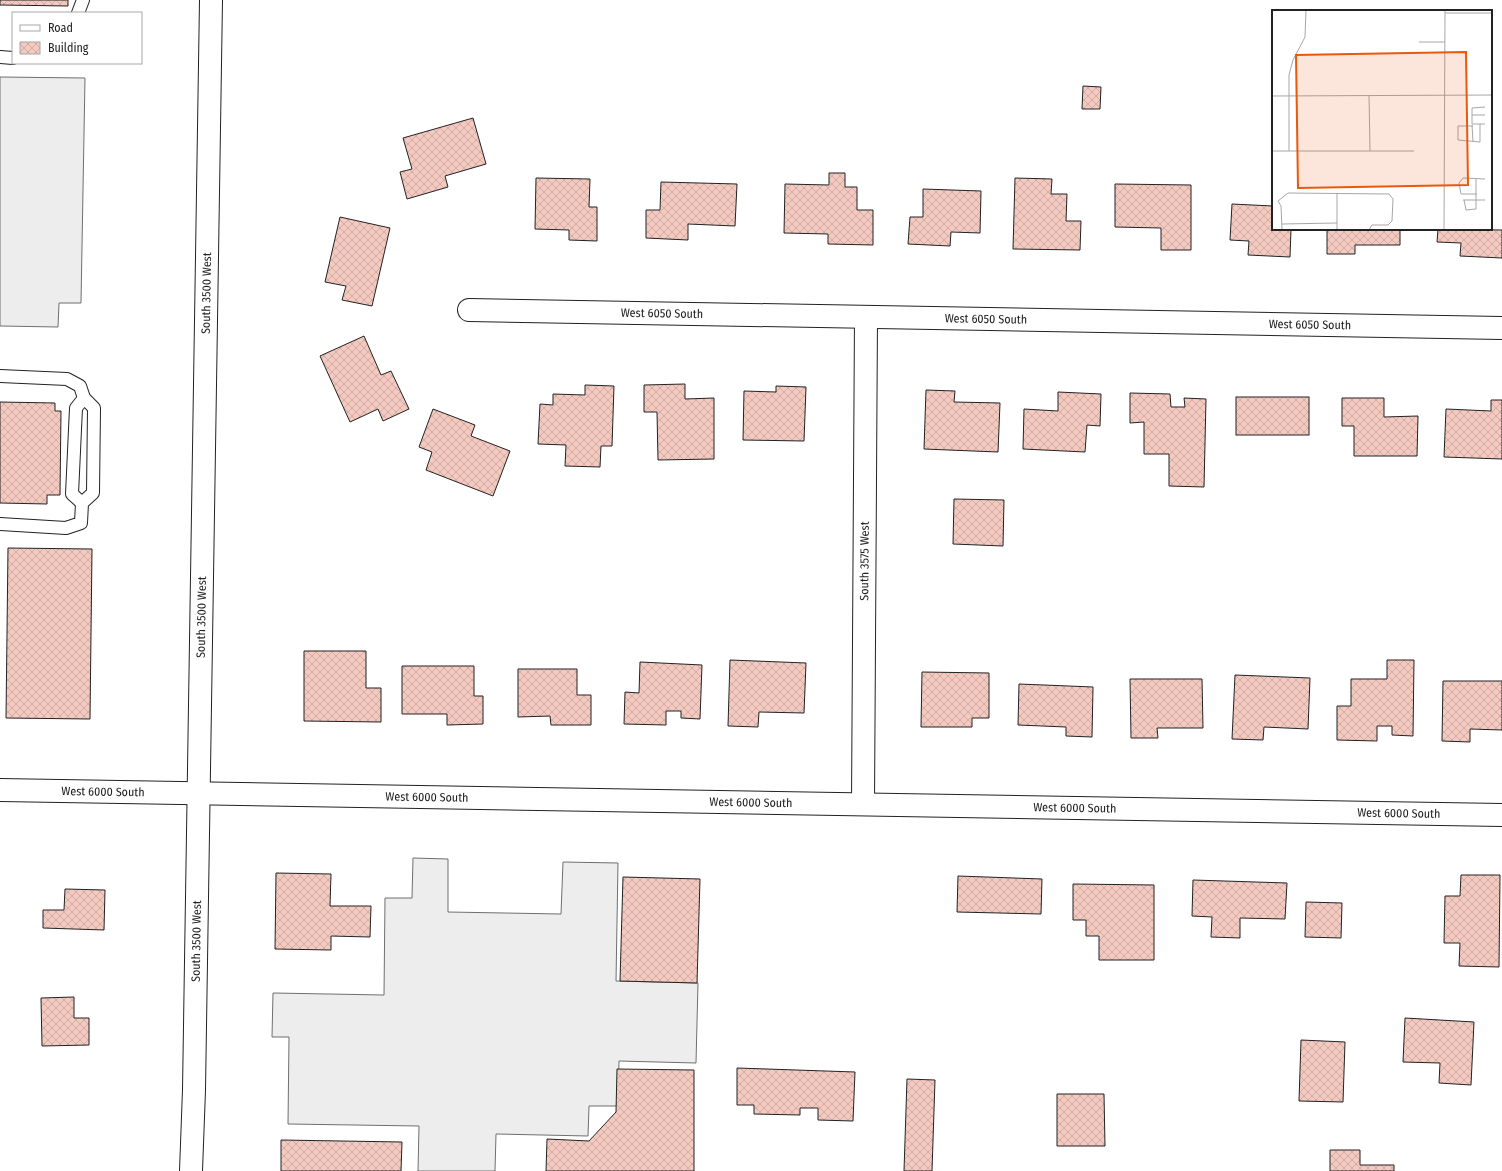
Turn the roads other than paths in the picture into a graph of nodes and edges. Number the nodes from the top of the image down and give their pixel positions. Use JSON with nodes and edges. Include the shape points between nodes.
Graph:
{"nodes":[{"id":1,"x":83,"y":0,"type":"edge"},
{"id":2,"x":212,"y":0,"type":"edge"},
{"id":3,"x":78,"y":12,"type":"edge"},
{"id":4,"x":0,"y":57,"type":"edge"},
{"id":5,"x":12,"y":58,"type":"edge"},
{"id":6,"x":469,"y":310,"type":"dead end"},
{"id":7,"x":866,"y":317,"type":"junction"},
{"id":8,"x":1502,"y":328,"type":"edge"},
{"id":9,"x":0,"y":376,"type":"edge"},
{"id":10,"x":84,"y":398,"type":"junction"},
{"id":11,"x":82,"y":503,"type":"junction"},
{"id":12,"x":0,"y":524,"type":"edge"},
{"id":13,"x":0,"y":790,"type":"edge"},
{"id":14,"x":198,"y":793,"type":"junction"},
{"id":15,"x":863,"y":804,"type":"junction"},
{"id":16,"x":1502,"y":815,"type":"edge"},
{"id":17,"x":190,"y":1171,"type":"edge"}],
"edges":[{"from":1,"to":3,"type":"lane"},
{"from":2,"to":14,"type":"street","name":"South 3500 West"},
{"from":4,"to":5,"type":"lane"},
{"from":6,"to":7,"type":"street","name":"West 6050 South"},
{"from":7,"to":8,"type":"street","name":"West 6050 South"},
{"from":7,"to":15,"type":"street","name":"South 3575 West"},
{"from":9,"to":10,"type":"lane","via":[[67,379],[80,386]]},
{"from":10,"to":11,"type":"lane","via":[[76,408],[72,494]]},
{"from":10,"to":11,"type":"lane","via":[[94,408],[93,493]]},
{"from":11,"to":12,"type":"lane","via":[[81,523],[66,528]]},
{"from":13,"to":14,"type":"street","name":"West 6000 South"},
{"from":14,"to":15,"type":"street","name":"West 6000 South"},
{"from":14,"to":17,"type":"street","name":"South 3500 West","via":[[194,1090]]},
{"from":15,"to":16,"type":"street","name":"West 6000 South"}]}
